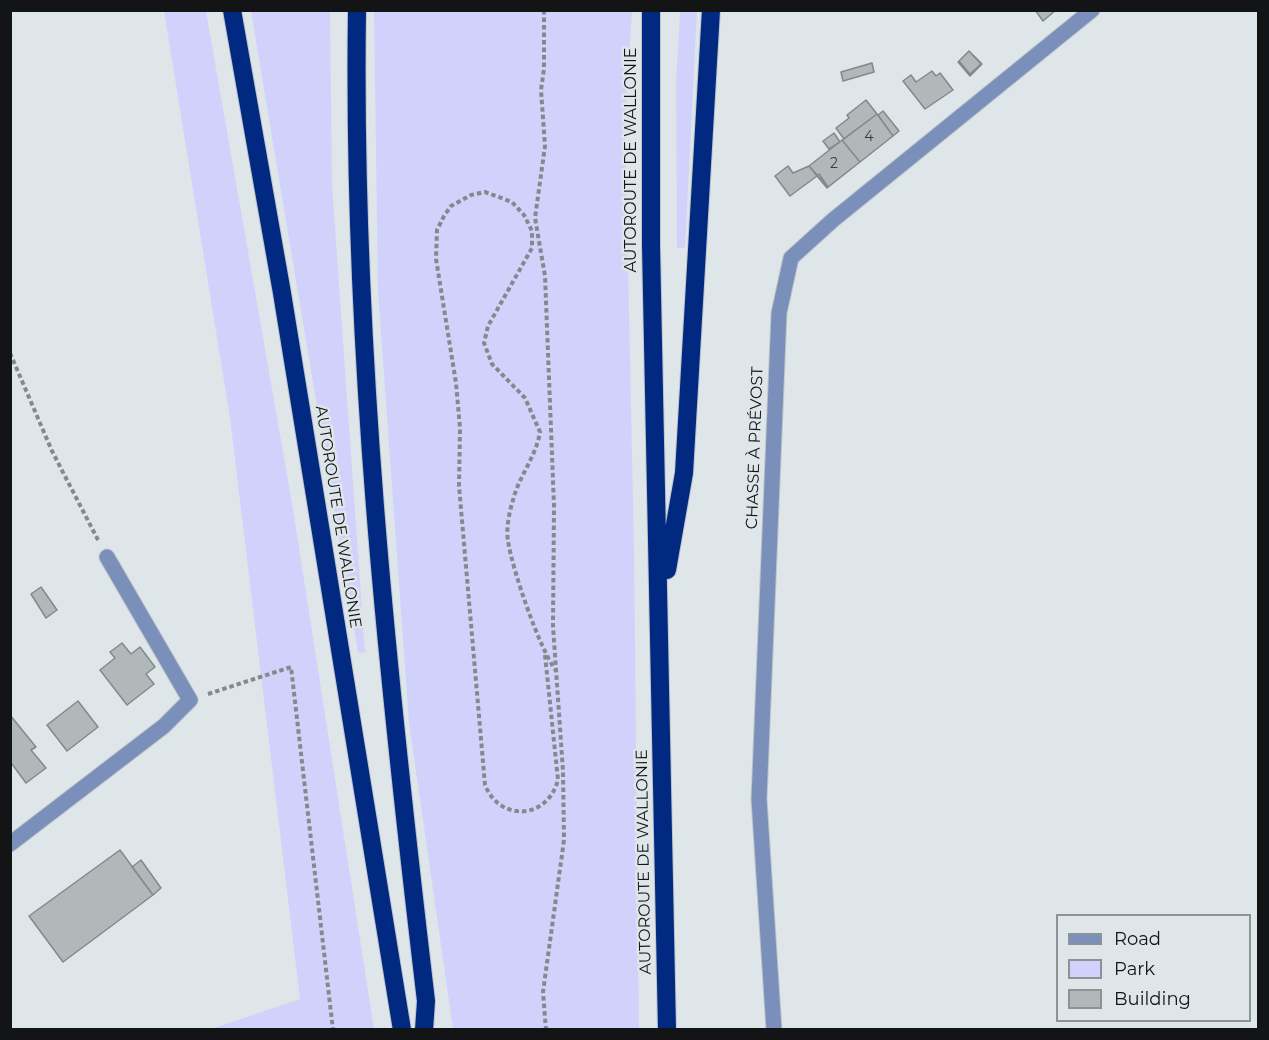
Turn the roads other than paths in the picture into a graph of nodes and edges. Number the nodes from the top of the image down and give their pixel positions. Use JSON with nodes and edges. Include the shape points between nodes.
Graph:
{"nodes":[{"id":1,"x":232,"y":10,"type":"edge"},
{"id":2,"x":357,"y":10,"type":"edge"},
{"id":3,"x":651,"y":10,"type":"edge"},
{"id":4,"x":711,"y":10,"type":"edge"},
{"id":5,"x":1092,"y":10,"type":"edge"},
{"id":6,"x":107,"y":557,"type":"road end"},
{"id":7,"x":660,"y":610,"type":"junction"},
{"id":8,"x":10,"y":844,"type":"edge"},
{"id":9,"x":402,"y":1029,"type":"edge"},
{"id":10,"x":424,"y":1029,"type":"edge"},
{"id":11,"x":667,"y":1029,"type":"edge"},
{"id":12,"x":774,"y":1029,"type":"edge"}],
"edges":[{"from":1,"to":9,"type":"highway","name":"AUTOROUTE DE WALLONIE"},
{"from":2,"to":10,"type":"highway","via":[[360,311],[399,778],[426,1001]]},
{"from":3,"to":7,"type":"highway","name":"AUTOROUTE DE WALLONIE","via":[[651,257]]},
{"from":4,"to":7,"type":"highway","via":[[684,473]]},
{"from":5,"to":12,"type":"street","name":"CHASSE À PRÉVOST","via":[[791,258],[779,313],[759,799]]},
{"from":6,"to":8,"type":"street","via":[[190,700],[164,726]]},
{"from":7,"to":11,"type":"highway","name":"AUTOROUTE DE WALLONIE"}]}
